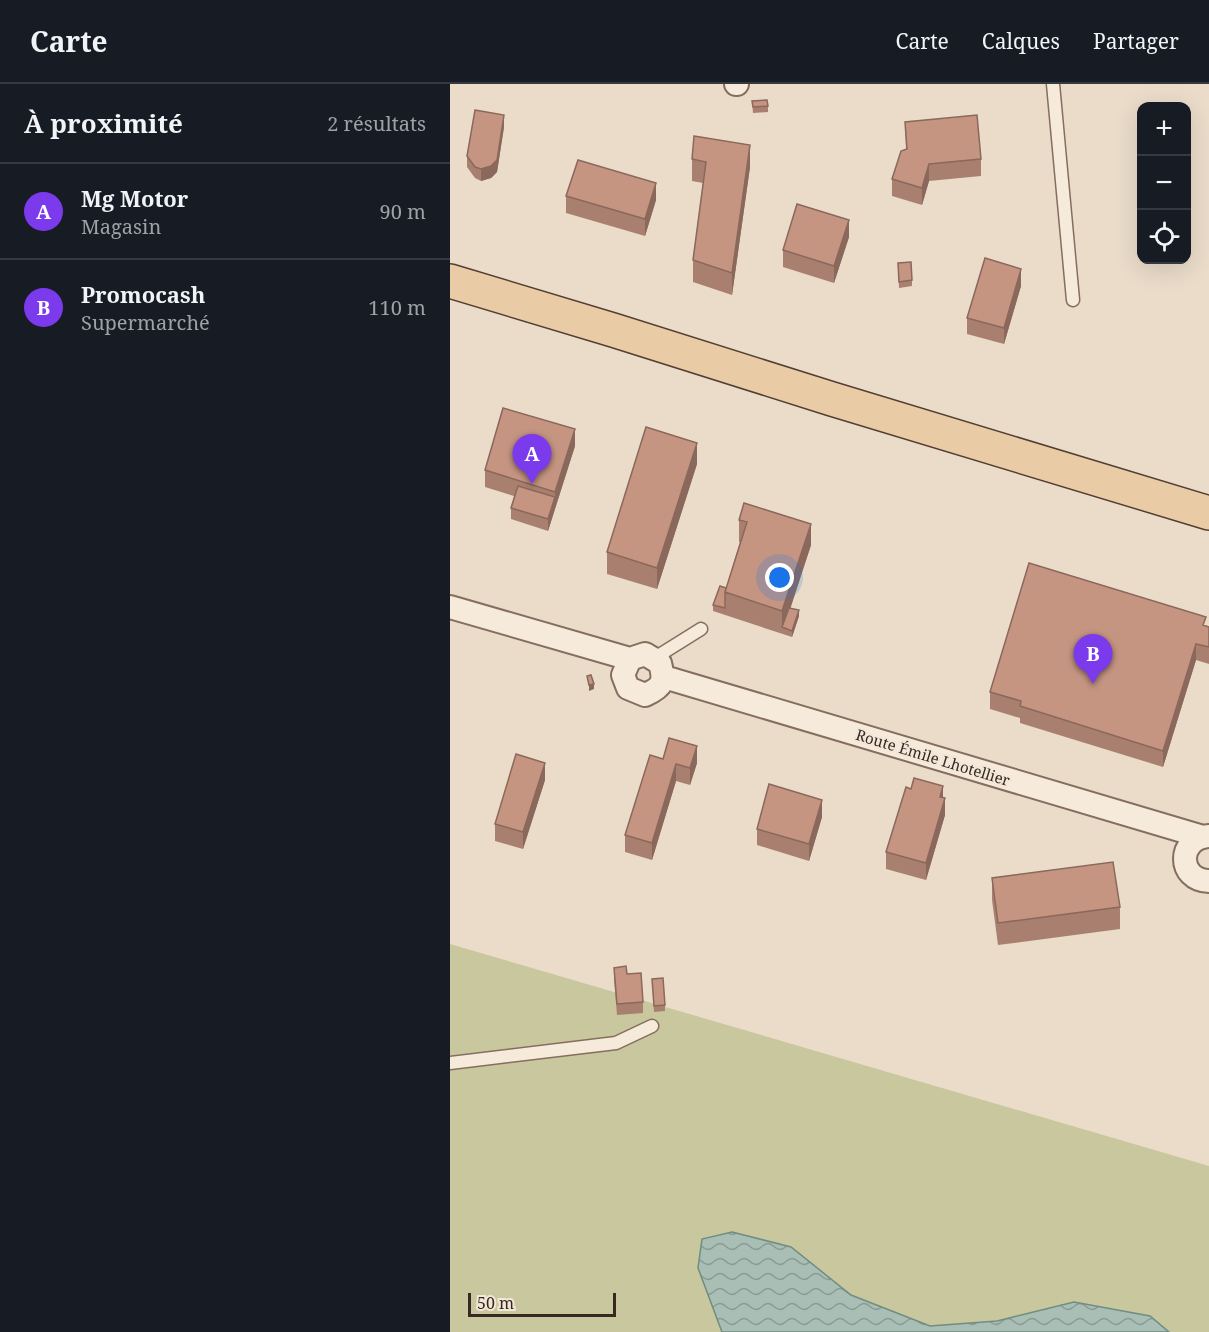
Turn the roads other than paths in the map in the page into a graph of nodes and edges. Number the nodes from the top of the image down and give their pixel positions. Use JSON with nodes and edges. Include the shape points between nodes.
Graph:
{"nodes":[{"id":1,"x":1053,"y":84,"type":"edge"},
{"id":2,"x":450,"y":281,"type":"edge"},
{"id":3,"x":1072,"y":300,"type":"dead end"},
{"id":4,"x":450,"y":304,"type":"edge"},
{"id":5,"x":1209,"y":513,"type":"edge"},
{"id":6,"x":1209,"y":532,"type":"edge"},
{"id":7,"x":450,"y":607,"type":"edge"},
{"id":8,"x":701,"y":629,"type":"dead end"},
{"id":9,"x":630,"y":659,"type":"junction"},
{"id":10,"x":658,"y":668,"type":"junction"},
{"id":11,"x":1206,"y":837,"type":"edge"},
{"id":12,"x":1209,"y":881,"type":"edge"},
{"id":13,"x":652,"y":1026,"type":"dead end"},
{"id":14,"x":450,"y":1063,"type":"edge"}],
"edges":[{"from":1,"to":3,"type":"lane"},
{"from":2,"to":5,"type":"main road"},
{"from":4,"to":6,"type":"main road"},
{"from":7,"to":9,"type":"street"},
{"from":8,"to":10,"type":"lane"},
{"from":9,"to":10,"type":"street","via":[[645,654]]},
{"from":9,"to":10,"type":"street","via":[[623,675],[628,688],[645,695],[658,689]]},
{"from":10,"to":11,"type":"street","name":"Route Émile Lhotellier"},
{"from":11,"to":12,"type":"street","via":[[1190,844],[1185,859],[1190,873]]},
{"from":13,"to":14,"type":"lane","via":[[616,1043]]}]}
